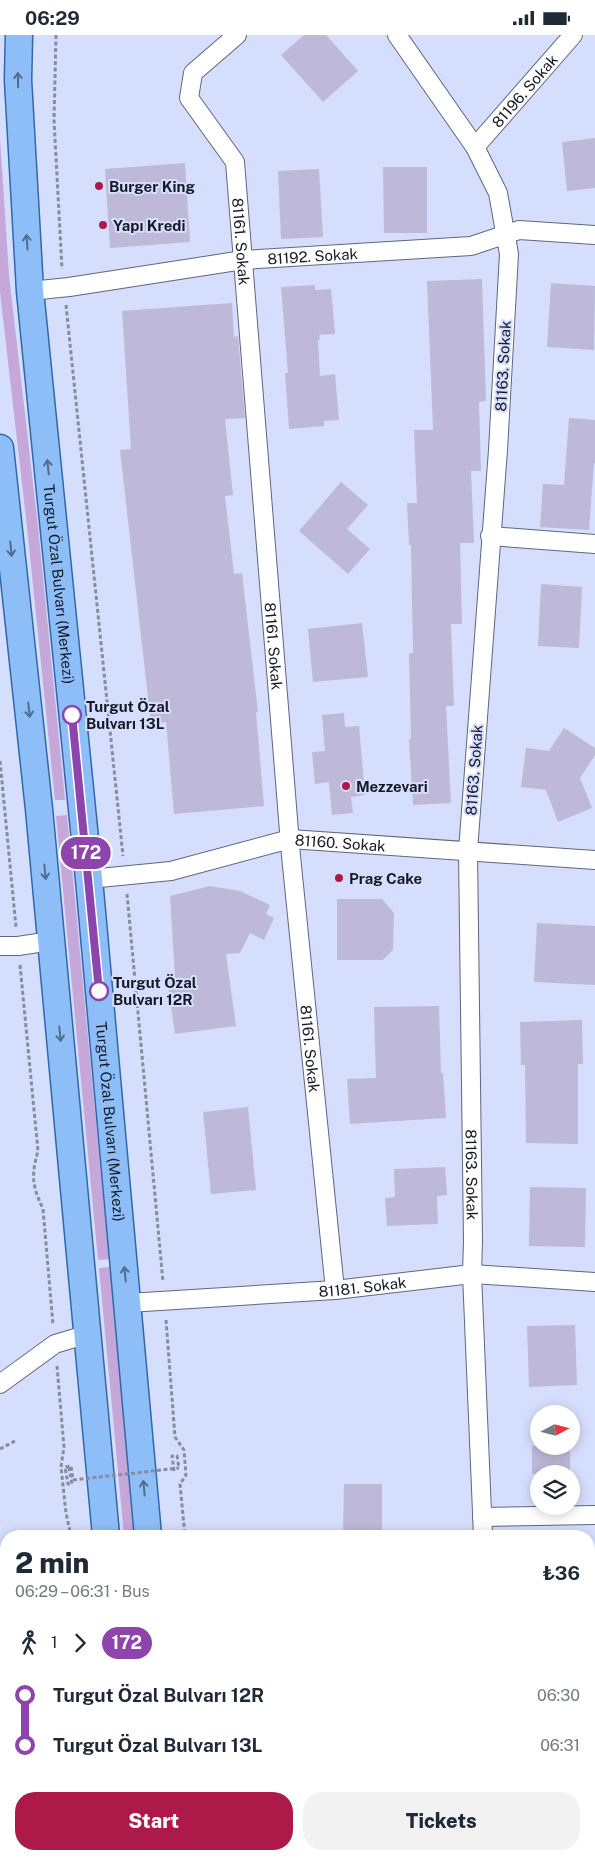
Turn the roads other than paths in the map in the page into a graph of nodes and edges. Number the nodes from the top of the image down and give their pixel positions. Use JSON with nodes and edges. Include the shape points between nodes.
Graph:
{"nodes":[{"id":1,"x":19,"y":35,"type":"edge"},
{"id":2,"x":237,"y":35,"type":"edge"},
{"id":3,"x":397,"y":35,"type":"edge"},
{"id":4,"x":573,"y":35,"type":"edge"},
{"id":5,"x":475,"y":147,"type":"junction"},
{"id":6,"x":505,"y":234,"type":"junction"},
{"id":7,"x":595,"y":235,"type":"edge"},
{"id":8,"x":243,"y":260,"type":"junction"},
{"id":9,"x":30,"y":291,"type":"junction"},
{"id":10,"x":0,"y":448,"type":"edge"},
{"id":11,"x":490,"y":536,"type":"junction"},
{"id":12,"x":595,"y":544,"type":"edge"},
{"id":13,"x":290,"y":839,"type":"junction"},
{"id":14,"x":468,"y":851,"type":"junction"},
{"id":15,"x":595,"y":860,"type":"edge"},
{"id":16,"x":89,"y":879,"type":"junction"},
{"id":17,"x":51,"y":941,"type":"junction"},
{"id":18,"x":0,"y":947,"type":"edge"},
{"id":19,"x":472,"y":1274,"type":"junction"},
{"id":20,"x":595,"y":1281,"type":"edge"},
{"id":21,"x":335,"y":1290,"type":"junction"},
{"id":22,"x":128,"y":1303,"type":"junction"},
{"id":23,"x":88,"y":1334,"type":"junction"},
{"id":24,"x":0,"y":1384,"type":"edge"},
{"id":25,"x":595,"y":1515,"type":"edge"},
{"id":26,"x":482,"y":1517,"type":"junction"},
{"id":27,"x":105,"y":1530,"type":"edge"},
{"id":28,"x":147,"y":1530,"type":"edge"},
{"id":29,"x":483,"y":1530,"type":"edge"}],
"edges":[{"from":9,"to":1,"type":"main road","name":"Turgut Özal Bulvarı (Merkezi)","one_way":true,"via":[[18,80]]},
{"from":2,"to":8,"type":"street","name":"81161. Sokak","via":[[193,73],[189,98],[235,162]]},
{"from":3,"to":5,"type":"street","name":"81163. Sokak"},
{"from":4,"to":5,"type":"street","name":"81196. Sokak"},
{"from":5,"to":6,"type":"street","name":"81163. Sokak","via":[[498,193]]},
{"from":6,"to":7,"type":"street","name":"81192. Sokak","via":[[519,230]]},
{"from":6,"to":8,"type":"street","name":"81192. Sokak","via":[[471,246]]},
{"from":6,"to":11,"type":"street","name":"81163. Sokak","via":[[509,253]]},
{"from":8,"to":9,"type":"street","name":"81192. Sokak"},
{"from":8,"to":13,"type":"street","name":"81161. Sokak"},
{"from":16,"to":9,"type":"main road","name":"Turgut Özal Bulvarı (Merkezi)","one_way":true},
{"from":10,"to":17,"type":"main road","one_way":true},
{"from":11,"to":12,"type":"street"},
{"from":11,"to":14,"type":"street","name":"81163. Sokak"},
{"from":13,"to":14,"type":"street","name":"81160. Sokak"},
{"from":13,"to":16,"type":"street","name":"81160. Sokak","via":[[171,871]]},
{"from":13,"to":21,"type":"street","name":"81161. Sokak"},
{"from":14,"to":15,"type":"street","name":"81160. Sokak"},
{"from":14,"to":19,"type":"street","name":"81163. Sokak"},
{"from":22,"to":16,"type":"main road","name":"Turgut Özal Bulvarı (Merkezi)","one_way":true},
{"from":17,"to":18,"type":"street"},
{"from":17,"to":23,"type":"main road","one_way":true},
{"from":19,"to":20,"type":"street","name":"81181. Sokak"},
{"from":19,"to":21,"type":"street","name":"81181. Sokak"},
{"from":19,"to":26,"type":"street","name":"81163. Sokak"},
{"from":21,"to":22,"type":"street","name":"81181. Sokak"},
{"from":28,"to":22,"type":"main road","name":"Turgut Özal Bulvarı (Merkezi)","one_way":true},
{"from":23,"to":24,"type":"street","via":[[50,1347]]},
{"from":23,"to":27,"type":"main road"},
{"from":25,"to":26,"type":"street"},
{"from":26,"to":29,"type":"street","name":"81163. Sokak"}]}
